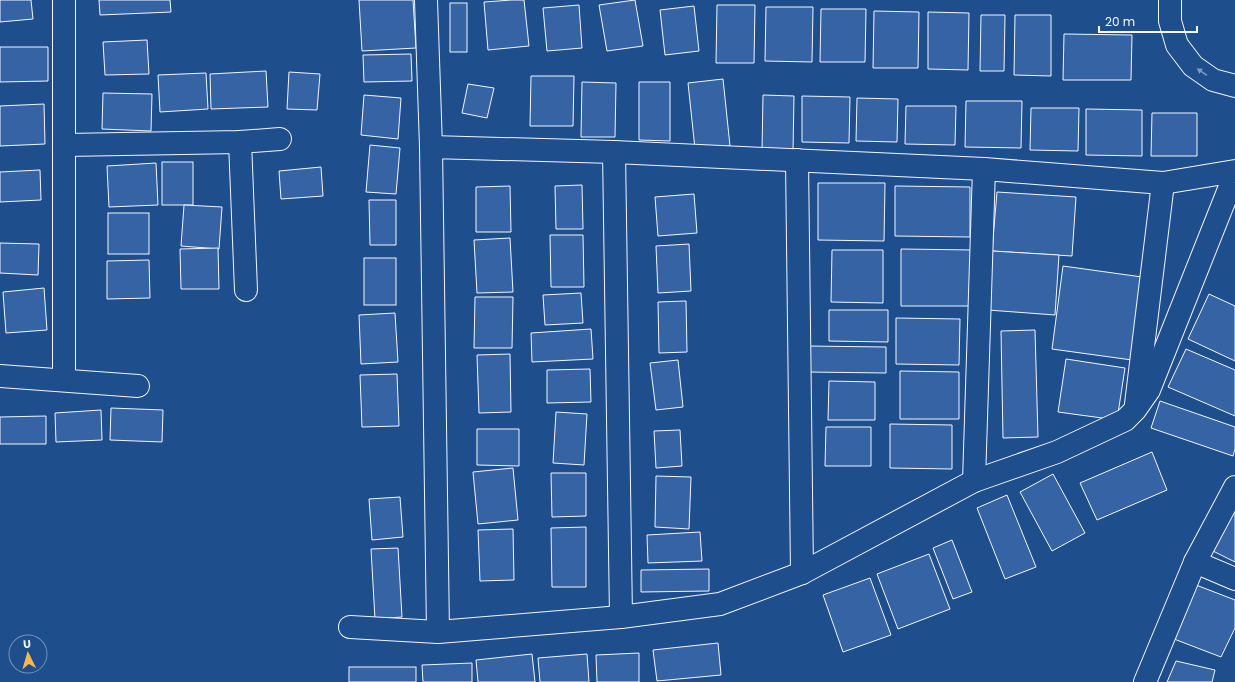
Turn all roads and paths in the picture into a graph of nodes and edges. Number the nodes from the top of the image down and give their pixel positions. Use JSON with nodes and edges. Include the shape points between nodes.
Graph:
{"nodes":[{"id":1,"x":64,"y":0,"type":"edge"},
{"id":2,"x":426,"y":0,"type":"edge"},
{"id":3,"x":1170,"y":0,"type":"edge"},
{"id":4,"x":1235,"y":86,"type":"edge"},
{"id":5,"x":280,"y":139,"type":"dead end"},
{"id":6,"x":240,"y":142,"type":"junction"},
{"id":7,"x":65,"y":145,"type":"junction"},
{"id":8,"x":431,"y":147,"type":"junction"},
{"id":9,"x":614,"y":152,"type":"junction"},
{"id":10,"x":797,"y":160,"type":"junction"},
{"id":11,"x":984,"y":169,"type":"junction"},
{"id":12,"x":1235,"y":172,"type":"edge"},
{"id":13,"x":1163,"y":183,"type":"junction"},
{"id":14,"x":246,"y":290,"type":"dead end"},
{"id":15,"x":0,"y":376,"type":"edge"},
{"id":16,"x":64,"y":380,"type":"junction"},
{"id":17,"x":138,"y":386,"type":"dead end"},
{"id":18,"x":1135,"y":410,"type":"junction"},
{"id":19,"x":974,"y":481,"type":"junction"},
{"id":20,"x":1235,"y":487,"type":"edge"},
{"id":21,"x":1195,"y":562,"type":"junction"},
{"id":22,"x":802,"y":573,"type":"junction"},
{"id":23,"x":1235,"y":579,"type":"edge"},
{"id":24,"x":621,"y":617,"type":"junction"},
{"id":25,"x":350,"y":627,"type":"dead end"},
{"id":26,"x":438,"y":632,"type":"junction"},
{"id":27,"x":1145,"y":682,"type":"edge"}],
"edges":[{"from":1,"to":7,"type":"street"},
{"from":2,"to":8,"type":"street"},
{"from":4,"to":3,"type":"street","one_way":true,"via":[[1213,80],[1192,66],[1177,45],[1170,21]]},
{"from":5,"to":6,"type":"street"},
{"from":6,"to":7,"type":"street"},
{"from":6,"to":14,"type":"street"},
{"from":7,"to":16,"type":"street"},
{"from":8,"to":9,"type":"street"},
{"from":8,"to":26,"type":"street"},
{"from":9,"to":10,"type":"street"},
{"from":9,"to":24,"type":"street"},
{"from":10,"to":11,"type":"street"},
{"from":10,"to":22,"type":"street"},
{"from":11,"to":13,"type":"street"},
{"from":11,"to":19,"type":"street"},
{"from":12,"to":13,"type":"street"},
{"from":12,"to":18,"type":"street","via":[[1160,365],[1149,390]]},
{"from":13,"to":18,"type":"street"},
{"from":15,"to":16,"type":"street"},
{"from":16,"to":17,"type":"street"},
{"from":18,"to":19,"type":"street","via":[[1125,420],[1057,452]]},
{"from":19,"to":22,"type":"street"},
{"from":20,"to":21,"type":"street"},
{"from":21,"to":23,"type":"street"},
{"from":21,"to":27,"type":"street"},
{"from":22,"to":24,"type":"street","via":[[720,604]]},
{"from":24,"to":26,"type":"street"},
{"from":25,"to":26,"type":"street"}]}
